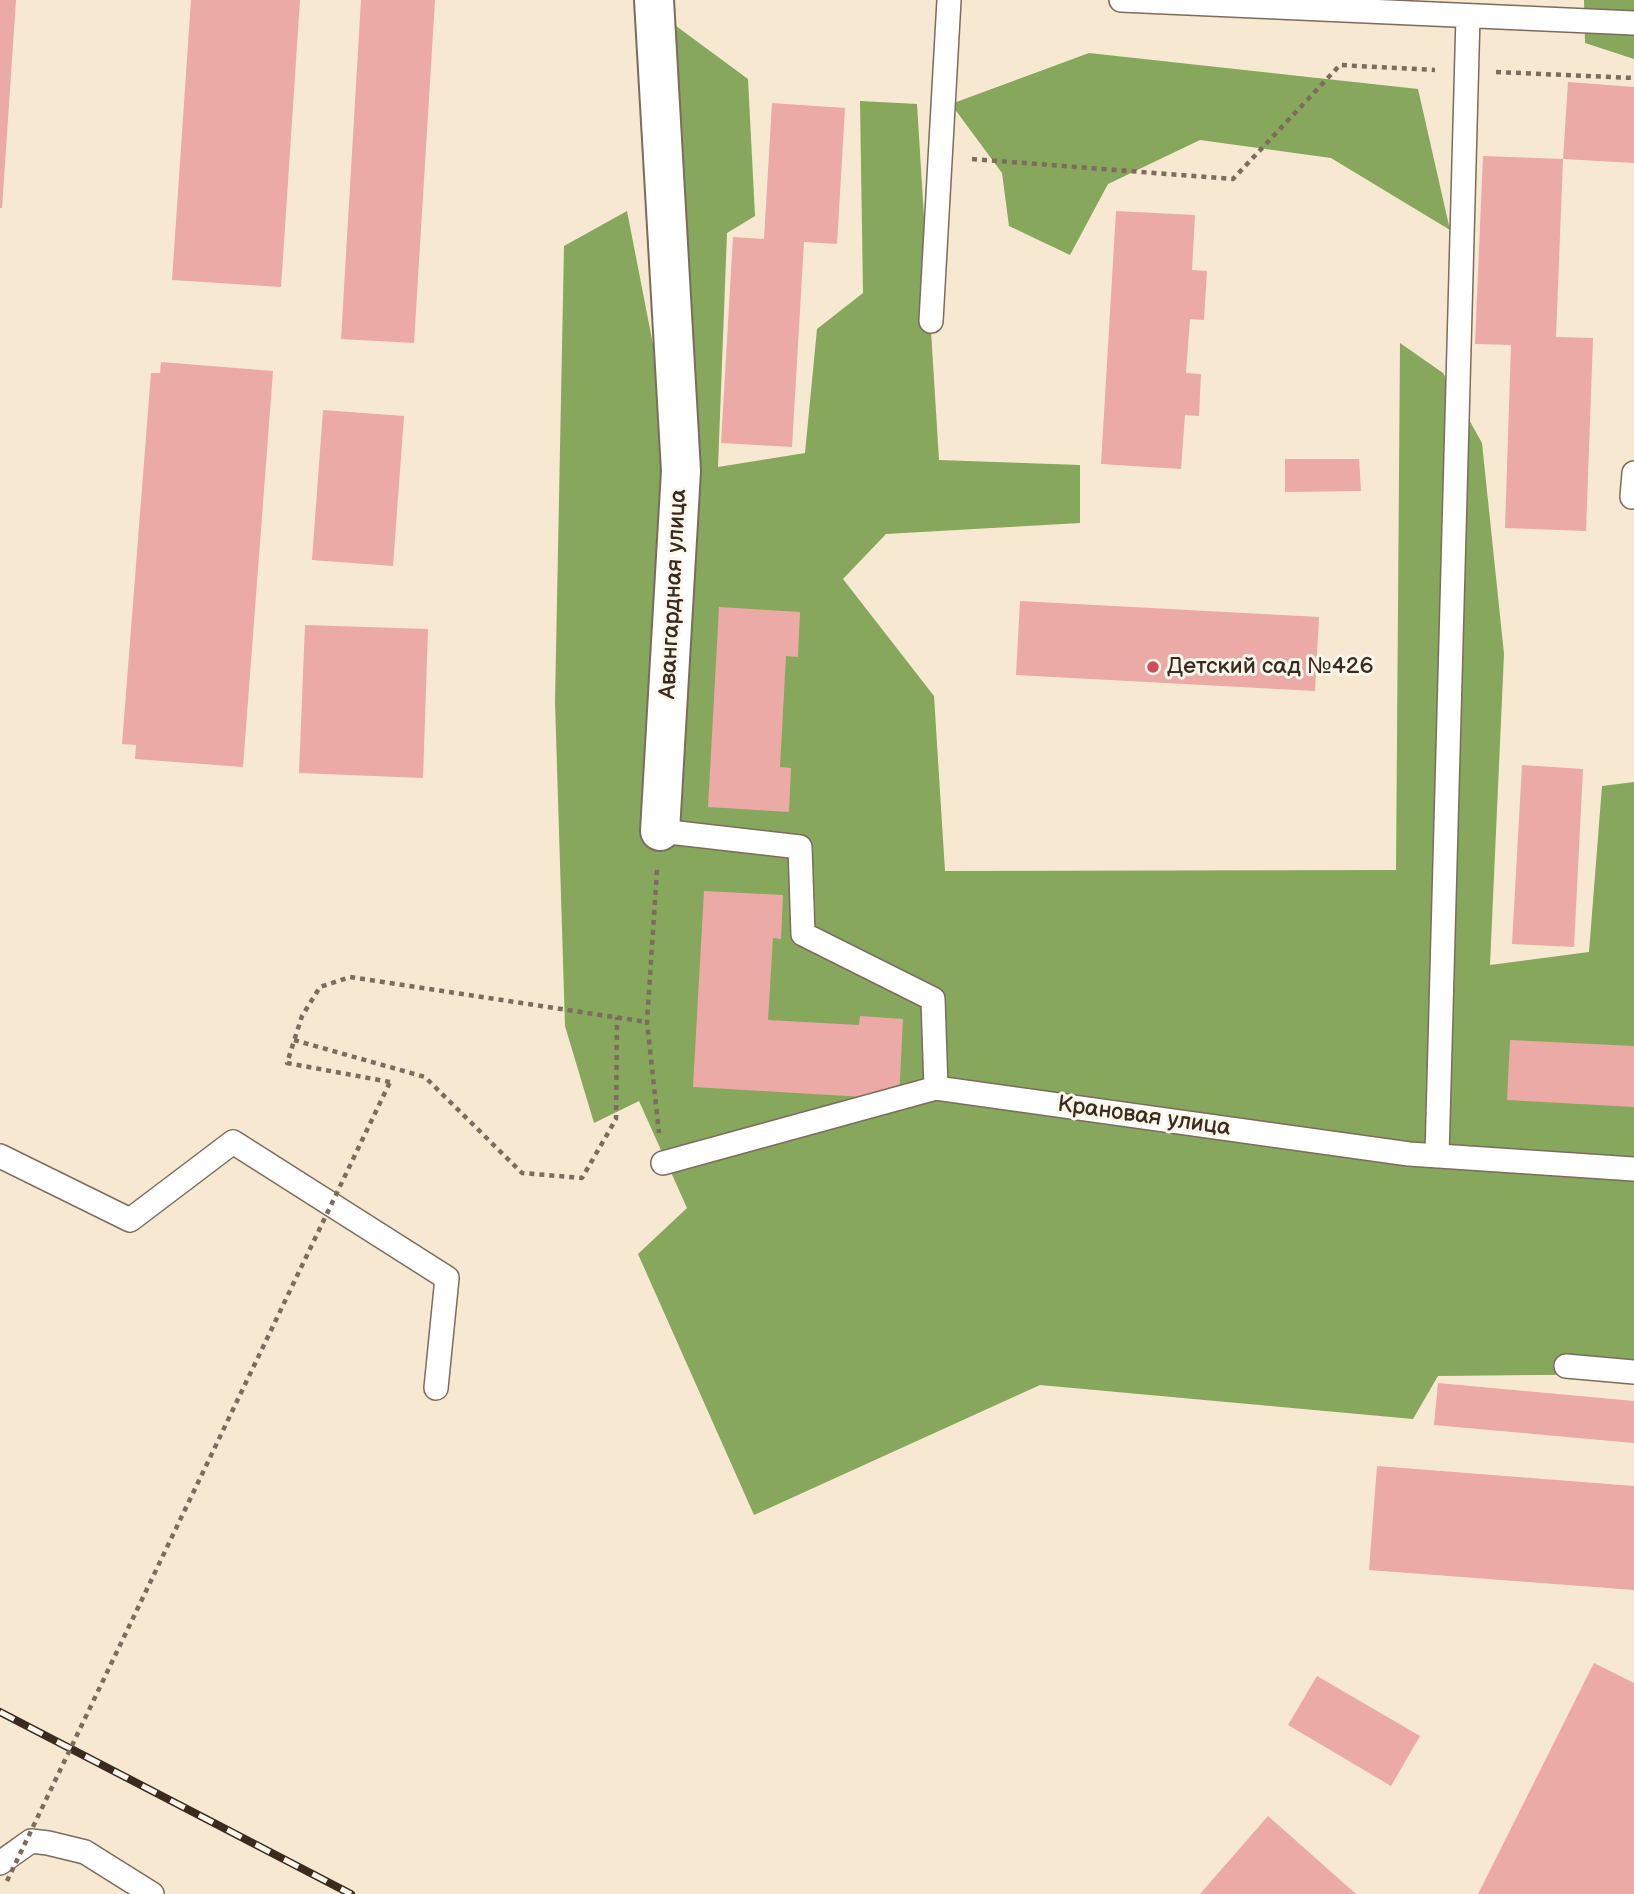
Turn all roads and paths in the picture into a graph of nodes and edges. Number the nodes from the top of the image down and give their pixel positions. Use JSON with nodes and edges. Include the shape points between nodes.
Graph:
{"nodes":[{"id":1,"x":654,"y":0,"type":"edge"},
{"id":2,"x":948,"y":0,"type":"edge"},
{"id":3,"x":1121,"y":0,"type":"edge"},
{"id":4,"x":1555,"y":10,"type":"edge"},
{"id":5,"x":1468,"y":16,"type":"junction"},
{"id":6,"x":1634,"y":23,"type":"edge"},
{"id":7,"x":1466,"y":71,"type":"junction"},
{"id":8,"x":1634,"y":78,"type":"edge"},
{"id":9,"x":940,"y":156,"type":"junction"},
{"id":10,"x":931,"y":321,"type":"dead end"},
{"id":11,"x":1634,"y":474,"type":"edge"},
{"id":12,"x":1632,"y":497,"type":"dead end"},
{"id":13,"x":660,"y":831,"type":"junction"},
{"id":14,"x":617,"y":1017,"type":"junction"},
{"id":15,"x":646,"y":1022,"type":"junction"},
{"id":16,"x":294,"y":1040,"type":"dead end"},
{"id":17,"x":936,"y":1088,"type":"junction"},
{"id":18,"x":0,"y":1156,"type":"edge"},
{"id":19,"x":1437,"y":1156,"type":"junction"},
{"id":20,"x":663,"y":1163,"type":"joint"},
{"id":21,"x":1634,"y":1170,"type":"edge"},
{"id":22,"x":1566,"y":1366,"type":"dead end"},
{"id":23,"x":1634,"y":1371,"type":"edge"},
{"id":24,"x":436,"y":1388,"type":"dead end"},
{"id":25,"x":4,"y":1872,"type":"edge"},
{"id":26,"x":152,"y":1894,"type":"edge"}],
"edges":[{"from":1,"to":13,"type":"street","name":"Авангардная улица","via":[[681,471]]},
{"from":2,"to":9,"type":"lane"},
{"from":3,"to":5,"type":"lane"},
{"from":4,"to":5,"type":"lane"},
{"from":4,"to":6,"type":"lane"},
{"from":5,"to":7,"type":"lane"},
{"from":7,"to":8,"type":"path"},
{"from":7,"to":9,"type":"path","via":[[1340,65],[1233,179]]},
{"from":7,"to":19,"type":"lane"},
{"from":9,"to":10,"type":"lane"},
{"from":11,"to":12,"type":"lane"},
{"from":13,"to":15,"type":"path"},
{"from":13,"to":17,"type":"lane","via":[[800,847],[803,934],[933,999]]},
{"from":14,"to":15,"type":"path"},
{"from":14,"to":16,"type":"path","via":[[616,1119],[582,1178],[522,1173],[425,1077]]},
{"from":14,"to":25,"type":"path","bridge":true,"via":[[350,976],[320,987],[302,1016],[287,1063],[390,1082]]},
{"from":15,"to":20,"type":"path"},
{"from":17,"to":19,"type":"lane","name":"Крановая улица"},
{"from":17,"to":20,"type":"lane","name":"Крановая улица"},
{"from":18,"to":24,"type":"lane","via":[[130,1220],[233,1142],[447,1278]]},
{"from":19,"to":21,"type":"lane","name":"Крановая улица"},
{"from":22,"to":23,"type":"lane"},
{"from":25,"to":26,"type":"lane","via":[[31,1841],[48,1843],[85,1852]]}]}
